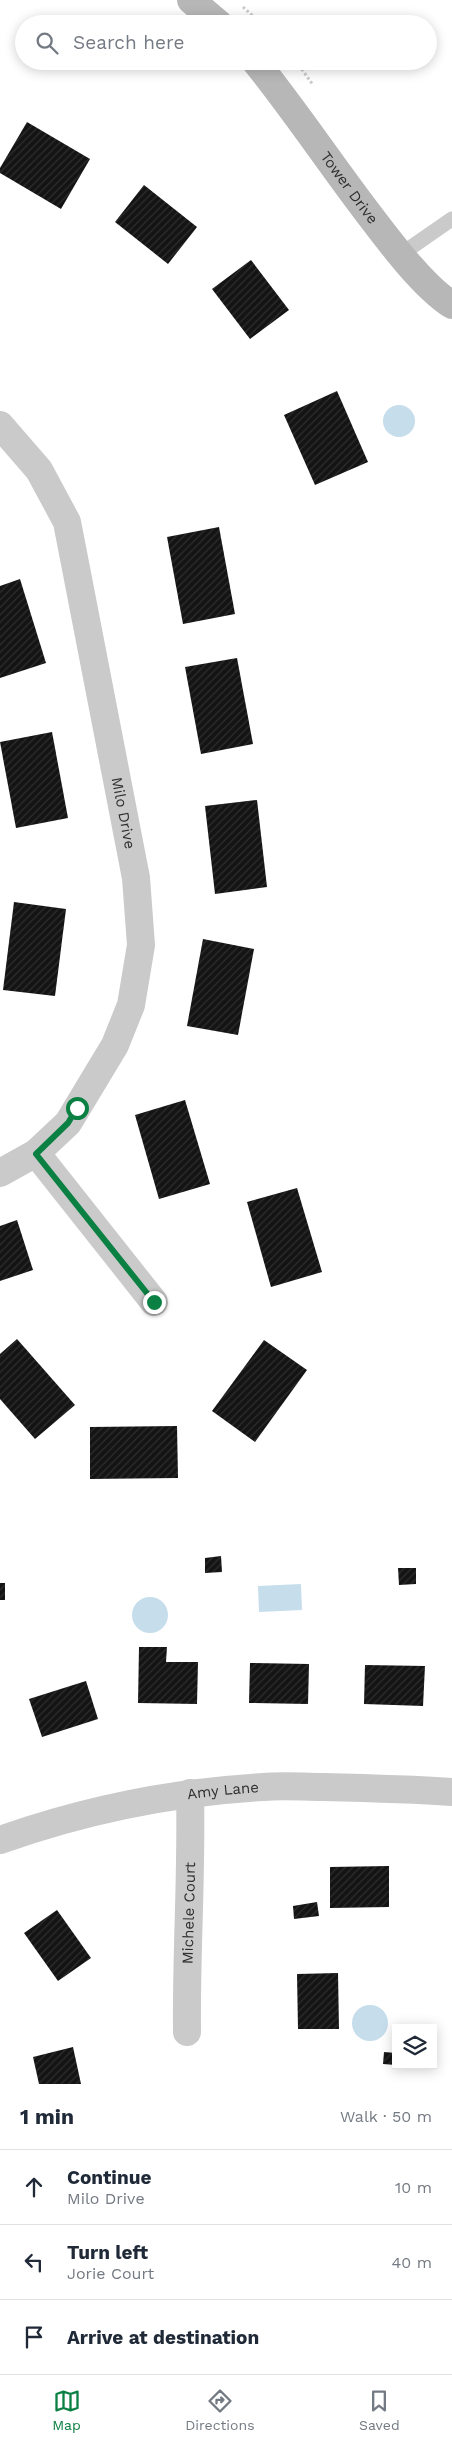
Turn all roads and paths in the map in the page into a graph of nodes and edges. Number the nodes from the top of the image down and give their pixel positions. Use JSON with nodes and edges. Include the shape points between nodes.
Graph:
{"nodes":[{"id":1,"x":191,"y":0,"type":"edge"},
{"id":2,"x":242,"y":6,"type":"dead end"},
{"id":3,"x":208,"y":15,"type":"edge"},
{"id":4,"x":252,"y":15,"type":"edge"},
{"id":5,"x":262,"y":70,"type":"edge"},
{"id":6,"x":452,"y":219,"type":"edge"},
{"id":7,"x":400,"y":255,"type":"junction"},
{"id":8,"x":452,"y":304,"type":"edge"},
{"id":9,"x":0,"y":425,"type":"edge"},
{"id":10,"x":36,"y":1154,"type":"junction"},
{"id":11,"x":0,"y":1173,"type":"edge"},
{"id":12,"x":154,"y":1302,"type":"dead end"},
{"id":13,"x":452,"y":1792,"type":"edge"},
{"id":14,"x":190,"y":1793,"type":"junction"},
{"id":15,"x":0,"y":1840,"type":"edge"},
{"id":16,"x":187,"y":2032,"type":"dead end"}],
"edges":[{"from":1,"to":3,"type":"street"},
{"from":2,"to":4,"type":"path"},
{"from":5,"to":7,"type":"street","name":"Tower Drive"},
{"from":6,"to":7,"type":"lane"},
{"from":7,"to":8,"type":"street","name":"Tower Drive"},
{"from":9,"to":10,"type":"street","name":"Milo Drive","via":[[39,470],[67,522],[136,878],[142,945],[130,1006],[115,1045],[68,1123]]},
{"from":10,"to":11,"type":"street","name":"Milo Drive"},
{"from":10,"to":12,"type":"street"},
{"from":13,"to":14,"type":"street","name":"Amy Lane","via":[[264,1786]]},
{"from":14,"to":15,"type":"street","name":"Amy Lane","via":[[118,1806]]},
{"from":14,"to":16,"type":"street","name":"Michele Court","via":[[192,1868],[186,1976]]}]}
